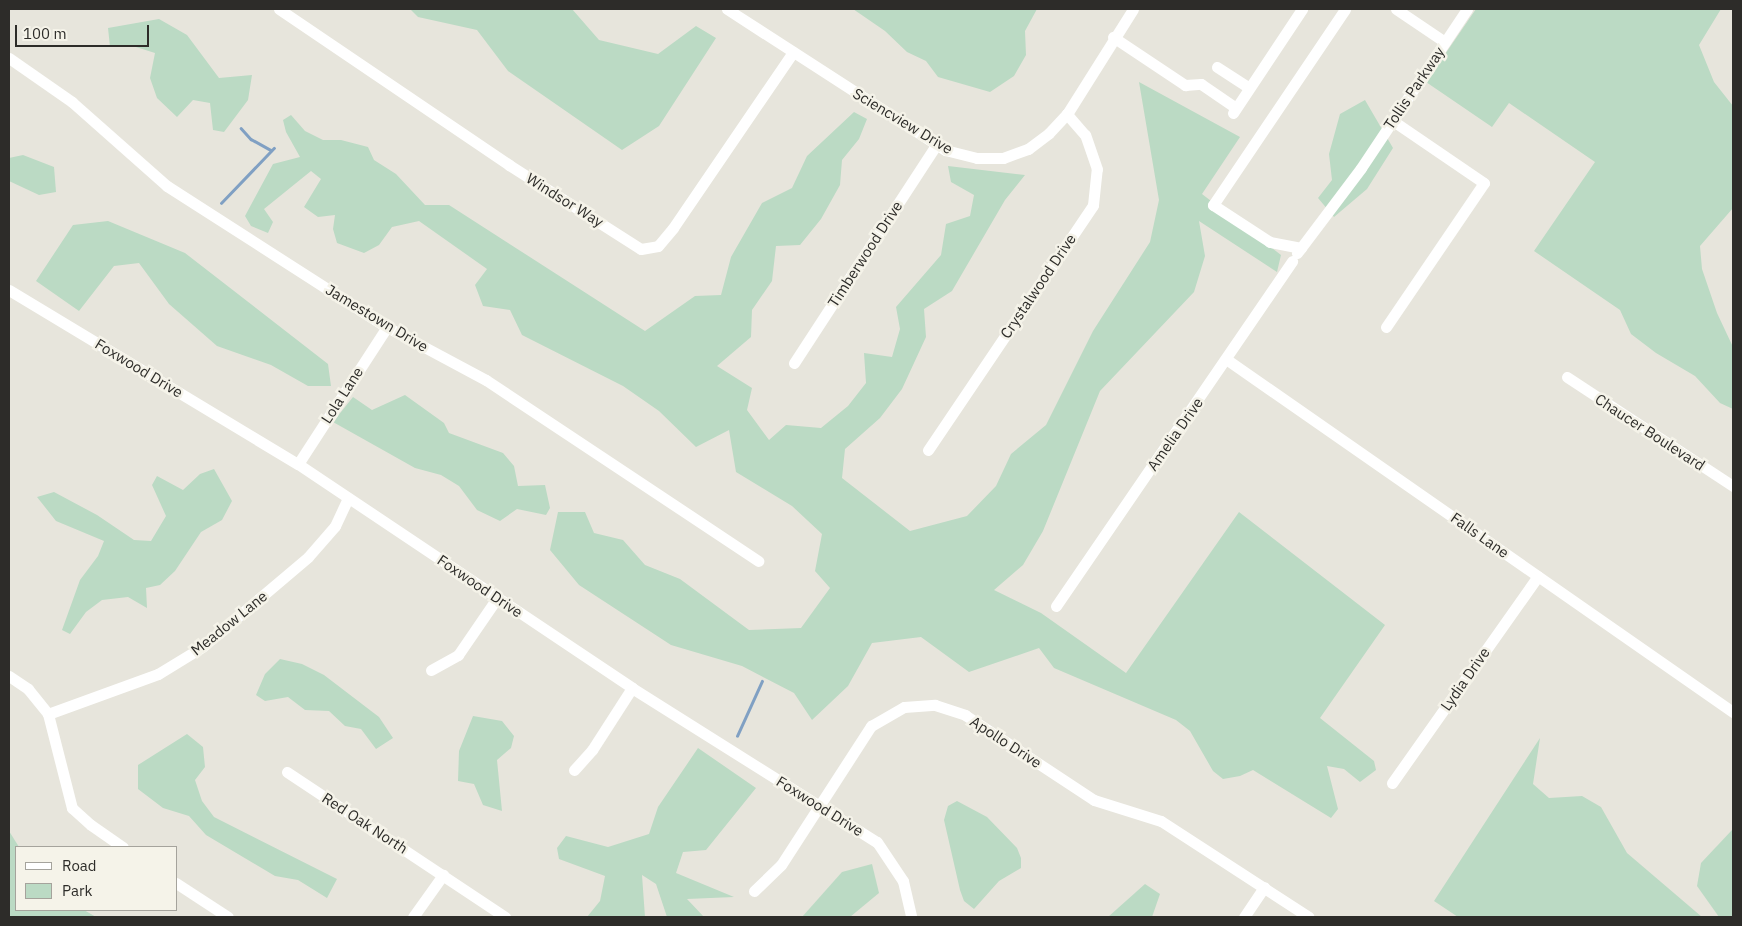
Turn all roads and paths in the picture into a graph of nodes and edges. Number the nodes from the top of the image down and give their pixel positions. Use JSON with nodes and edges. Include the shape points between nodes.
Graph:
{"nodes":[{"id":1,"x":279,"y":9,"type":"edge"},
{"id":2,"x":727,"y":9,"type":"edge"},
{"id":3,"x":1133,"y":9,"type":"edge"},
{"id":4,"x":1302,"y":9,"type":"edge"},
{"id":5,"x":1344,"y":9,"type":"edge"},
{"id":6,"x":1396,"y":9,"type":"edge"},
{"id":7,"x":1468,"y":9,"type":"edge"},
{"id":8,"x":1113,"y":37,"type":"junction"},
{"id":9,"x":1445,"y":42,"type":"junction"},
{"id":10,"x":793,"y":52,"type":"junction"},
{"id":11,"x":9,"y":58,"type":"edge"},
{"id":12,"x":1217,"y":67,"type":"dead end"},
{"id":13,"x":1249,"y":88,"type":"junction"},
{"id":14,"x":1067,"y":114,"type":"junction"},
{"id":15,"x":1393,"y":121,"type":"junction"},
{"id":16,"x":936,"y":145,"type":"junction"},
{"id":17,"x":1361,"y":168,"type":"joint"},
{"id":18,"x":1296,"y":255,"type":"junction"},
{"id":19,"x":9,"y":290,"type":"edge"},
{"id":20,"x":387,"y":327,"type":"junction"},
{"id":21,"x":1386,"y":327,"type":"dead end"},
{"id":22,"x":1226,"y":360,"type":"junction"},
{"id":23,"x":794,"y":363,"type":"dead end"},
{"id":24,"x":1567,"y":377,"type":"dead end"},
{"id":25,"x":928,"y":450,"type":"dead end"},
{"id":26,"x":298,"y":464,"type":"junction"},
{"id":27,"x":1733,"y":486,"type":"edge"},
{"id":28,"x":348,"y":498,"type":"junction"},
{"id":29,"x":758,"y":561,"type":"dead end"},
{"id":30,"x":1538,"y":576,"type":"junction"},
{"id":31,"x":497,"y":598,"type":"junction"},
{"id":32,"x":1056,"y":606,"type":"dead end"},
{"id":33,"x":431,"y":670,"type":"dead end"},
{"id":34,"x":9,"y":676,"type":"edge"},
{"id":35,"x":632,"y":688,"type":"junction"},
{"id":36,"x":1733,"y":712,"type":"edge"},
{"id":37,"x":48,"y":714,"type":"junction"},
{"id":38,"x":574,"y":770,"type":"dead end"},
{"id":39,"x":287,"y":772,"type":"dead end"},
{"id":40,"x":1392,"y":783,"type":"dead end"},
{"id":41,"x":819,"y":803,"type":"junction"},
{"id":42,"x":122,"y":846,"type":"edge"},
{"id":43,"x":443,"y":875,"type":"junction"},
{"id":44,"x":178,"y":884,"type":"edge"},
{"id":45,"x":1264,"y":888,"type":"junction"},
{"id":46,"x":754,"y":891,"type":"dead end"},
{"id":47,"x":228,"y":917,"type":"edge"},
{"id":48,"x":413,"y":917,"type":"edge"},
{"id":49,"x":505,"y":917,"type":"edge"},
{"id":50,"x":911,"y":917,"type":"edge"},
{"id":51,"x":1244,"y":917,"type":"edge"},
{"id":52,"x":1309,"y":917,"type":"edge"}],
"edges":[{"from":1,"to":10,"type":"street","name":"Windsor Way","via":[[509,165],[641,249],[658,246],[673,228]]},
{"from":2,"to":10,"type":"street","name":"Sciencview Drive"},
{"from":3,"to":8,"type":"street","name":"Sciencview Drive"},
{"from":4,"to":13,"type":"street"},
{"from":5,"to":18,"type":"street","via":[[1213,205]]},
{"from":6,"to":9,"type":"street"},
{"from":7,"to":9,"type":"street","name":"Tollis Parkway"},
{"from":8,"to":13,"type":"street","via":[[1185,85],[1201,84],[1234,111]]},
{"from":8,"to":14,"type":"street","name":"Sciencview Drive"},
{"from":9,"to":15,"type":"street","name":"Tollis Parkway"},
{"from":10,"to":16,"type":"street","name":"Sciencview Drive"},
{"from":11,"to":20,"type":"street","name":"Jamestown Drive","via":[[72,102],[167,186]]},
{"from":12,"to":13,"type":"street"},
{"from":14,"to":16,"type":"street","name":"Sciencview Drive","via":[[1039,142],[1003,158],[965,156]]},
{"from":14,"to":25,"type":"street","name":"Crystalwood Drive","via":[[1085,135],[1097,169],[1093,205]]},
{"from":15,"to":17,"type":"street","name":"Tollis Parkway"},
{"from":15,"to":21,"type":"street","via":[[1484,184]]},
{"from":16,"to":23,"type":"street","name":"Timberwood Drive"},
{"from":17,"to":18,"type":"street","name":"Amelia Drive"},
{"from":18,"to":22,"type":"street","name":"Amelia Drive"},
{"from":19,"to":26,"type":"street","name":"Foxwood Drive"},
{"from":20,"to":26,"type":"street","name":"Lola Lane"},
{"from":20,"to":29,"type":"street","name":"Jamestown Drive","via":[[486,380]]},
{"from":22,"to":30,"type":"street","name":"Falls Lane"},
{"from":22,"to":32,"type":"street","name":"Amelia Drive"},
{"from":24,"to":27,"type":"street","name":"Chaucer Boulevard"},
{"from":26,"to":28,"type":"street","name":"Foxwood Drive"},
{"from":28,"to":31,"type":"street","name":"Foxwood Drive"},
{"from":28,"to":37,"type":"street","name":"Meadow Lane","via":[[335,526],[308,557],[202,647],[158,674]]},
{"from":30,"to":36,"type":"street","name":"Falls Lane"},
{"from":30,"to":40,"type":"street","name":"Lydia Drive"},
{"from":31,"to":33,"type":"street","via":[[458,655]]},
{"from":31,"to":35,"type":"street","name":"Foxwood Drive"},
{"from":34,"to":37,"type":"street","via":[[28,689]]},
{"from":35,"to":38,"type":"street","via":[[592,750]]},
{"from":35,"to":41,"type":"street","name":"Foxwood Drive","via":[[757,768]]},
{"from":37,"to":42,"type":"street","via":[[72,808],[90,825]]},
{"from":39,"to":43,"type":"street","name":"Red Oak North"},
{"from":41,"to":45,"type":"street","name":"Apollo Drive","via":[[871,726],[904,707],[936,705],[965,715],[1094,800],[1161,821]]},
{"from":41,"to":46,"type":"street","name":"Apollo Drive","via":[[781,865]]},
{"from":41,"to":50,"type":"street","name":"Foxwood Drive","via":[[877,842],[902,881]]},
{"from":43,"to":48,"type":"street"},
{"from":43,"to":49,"type":"street","name":"Red Oak North"},
{"from":44,"to":47,"type":"street"},
{"from":45,"to":51,"type":"street"},
{"from":45,"to":52,"type":"street","name":"Apollo Drive"}]}
